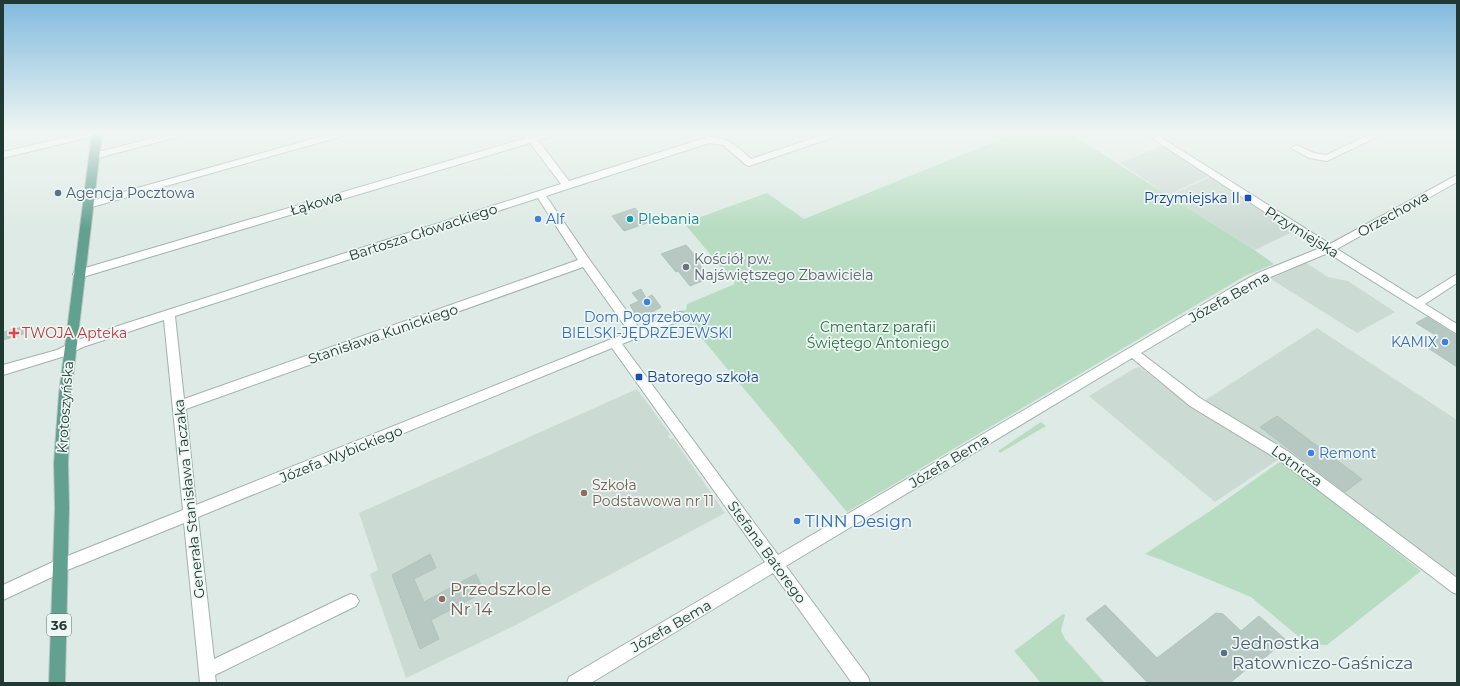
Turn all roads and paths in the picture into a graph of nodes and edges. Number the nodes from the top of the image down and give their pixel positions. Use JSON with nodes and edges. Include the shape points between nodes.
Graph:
{"nodes":[{"id":1,"x":93,"y":165,"type":"edge"},
{"id":2,"x":230,"y":165,"type":"edge"},
{"id":3,"x":435,"y":165,"type":"edge"},
{"id":4,"x":552,"y":165,"type":"edge"},
{"id":5,"x":628,"y":165,"type":"edge"},
{"id":6,"x":1198,"y":165,"type":"edge"},
{"id":7,"x":1457,"y":178,"type":"edge"},
{"id":8,"x":567,"y":185,"type":"junction"},
{"id":9,"x":540,"y":194,"type":"junction"},
{"id":10,"x":88,"y":205,"type":"junction"},
{"id":11,"x":1329,"y":249,"type":"junction"},
{"id":12,"x":585,"y":262,"type":"junction"},
{"id":13,"x":79,"y":274,"type":"junction"},
{"id":14,"x":1457,"y":278,"type":"edge"},
{"id":15,"x":1417,"y":304,"type":"junction"},
{"id":16,"x":169,"y":314,"type":"junction"},
{"id":17,"x":680,"y":316,"type":"dead end"},
{"id":18,"x":1457,"y":330,"type":"edge"},
{"id":19,"x":637,"y":334,"type":"junction"},
{"id":20,"x":615,"y":343,"type":"junction"},
{"id":21,"x":70,"y":348,"type":"junction"},
{"id":22,"x":1132,"y":352,"type":"junction"},
{"id":23,"x":3,"y":370,"type":"edge"},
{"id":24,"x":180,"y":406,"type":"junction"},
{"id":25,"x":190,"y":515,"type":"junction"},
{"id":26,"x":776,"y":565,"type":"junction"},
{"id":27,"x":60,"y":566,"type":"junction"},
{"id":28,"x":1457,"y":587,"type":"edge"},
{"id":29,"x":3,"y":593,"type":"edge"},
{"id":30,"x":352,"y":601,"type":"dead end"},
{"id":31,"x":207,"y":677,"type":"edge"},
{"id":32,"x":57,"y":683,"type":"edge"},
{"id":33,"x":575,"y":683,"type":"edge"},
{"id":34,"x":862,"y":683,"type":"edge"}],
"edges":[{"from":1,"to":10,"type":"main road","name":"Krotoszyńska","number":"36"},
{"from":2,"to":10,"type":"street"},
{"from":3,"to":13,"type":"street","name":"Łąkowa"},
{"from":4,"to":8,"type":"street"},
{"from":5,"to":8,"type":"street","name":"Bartosza Głowackiego"},
{"from":6,"to":11,"type":"street","name":"Przymiejska"},
{"from":7,"to":11,"type":"street","name":"Orzechowa"},
{"from":8,"to":9,"type":"street","name":"Bartosza Głowackiego"},
{"from":9,"to":12,"type":"street"},
{"from":9,"to":16,"type":"street","name":"Bartosza Głowackiego"},
{"from":10,"to":13,"type":"main road","name":"Krotoszyńska","number":"36"},
{"from":11,"to":15,"type":"street","name":"Przymiejska"},
{"from":11,"to":22,"type":"street","name":"Józefa Bema","via":[[1262,276]]},
{"from":12,"to":19,"type":"street"},
{"from":12,"to":24,"type":"street","name":"Stanisława Kunickiego"},
{"from":13,"to":21,"type":"main road","name":"Krotoszyńska","number":"36"},
{"from":14,"to":15,"type":"street"},
{"from":15,"to":18,"type":"street","name":"Przymiejska"},
{"from":16,"to":21,"type":"street","name":"Bartosza Głowackiego"},
{"from":16,"to":24,"type":"street","name":"Generała Stanisława Taczaka"},
{"from":17,"to":19,"type":"street","name":"Józefa Wybickiego"},
{"from":19,"to":20,"type":"street","name":"Józefa Wybickiego"},
{"from":20,"to":25,"type":"street","name":"Józefa Wybickiego"},
{"from":20,"to":26,"type":"street","name":"Stefana Batorego"},
{"from":21,"to":23,"type":"street","name":"Bartosza Głowackiego","via":[[61,354]]},
{"from":21,"to":27,"type":"main road","name":"Krotoszyńska","number":"36","via":[[61,464]]},
{"from":22,"to":26,"type":"street","name":"Józefa Bema"},
{"from":22,"to":28,"type":"street","name":"Lotnicza","via":[[1195,402],[1284,456]]},
{"from":24,"to":25,"type":"street","name":"Generała Stanisława Taczaka"},
{"from":25,"to":27,"type":"street","name":"Józefa Wybickiego"},
{"from":25,"to":31,"type":"street","name":"Generała Stanisława Taczaka"},
{"from":26,"to":33,"type":"street","name":"Józefa Bema"},
{"from":26,"to":34,"type":"street","name":"Stefana Batorego"},
{"from":27,"to":29,"type":"street","name":"Józefa Wybickiego"},
{"from":27,"to":32,"type":"main road","name":"Krotoszyńska","number":"36"},
{"from":30,"to":31,"type":"street"}]}
